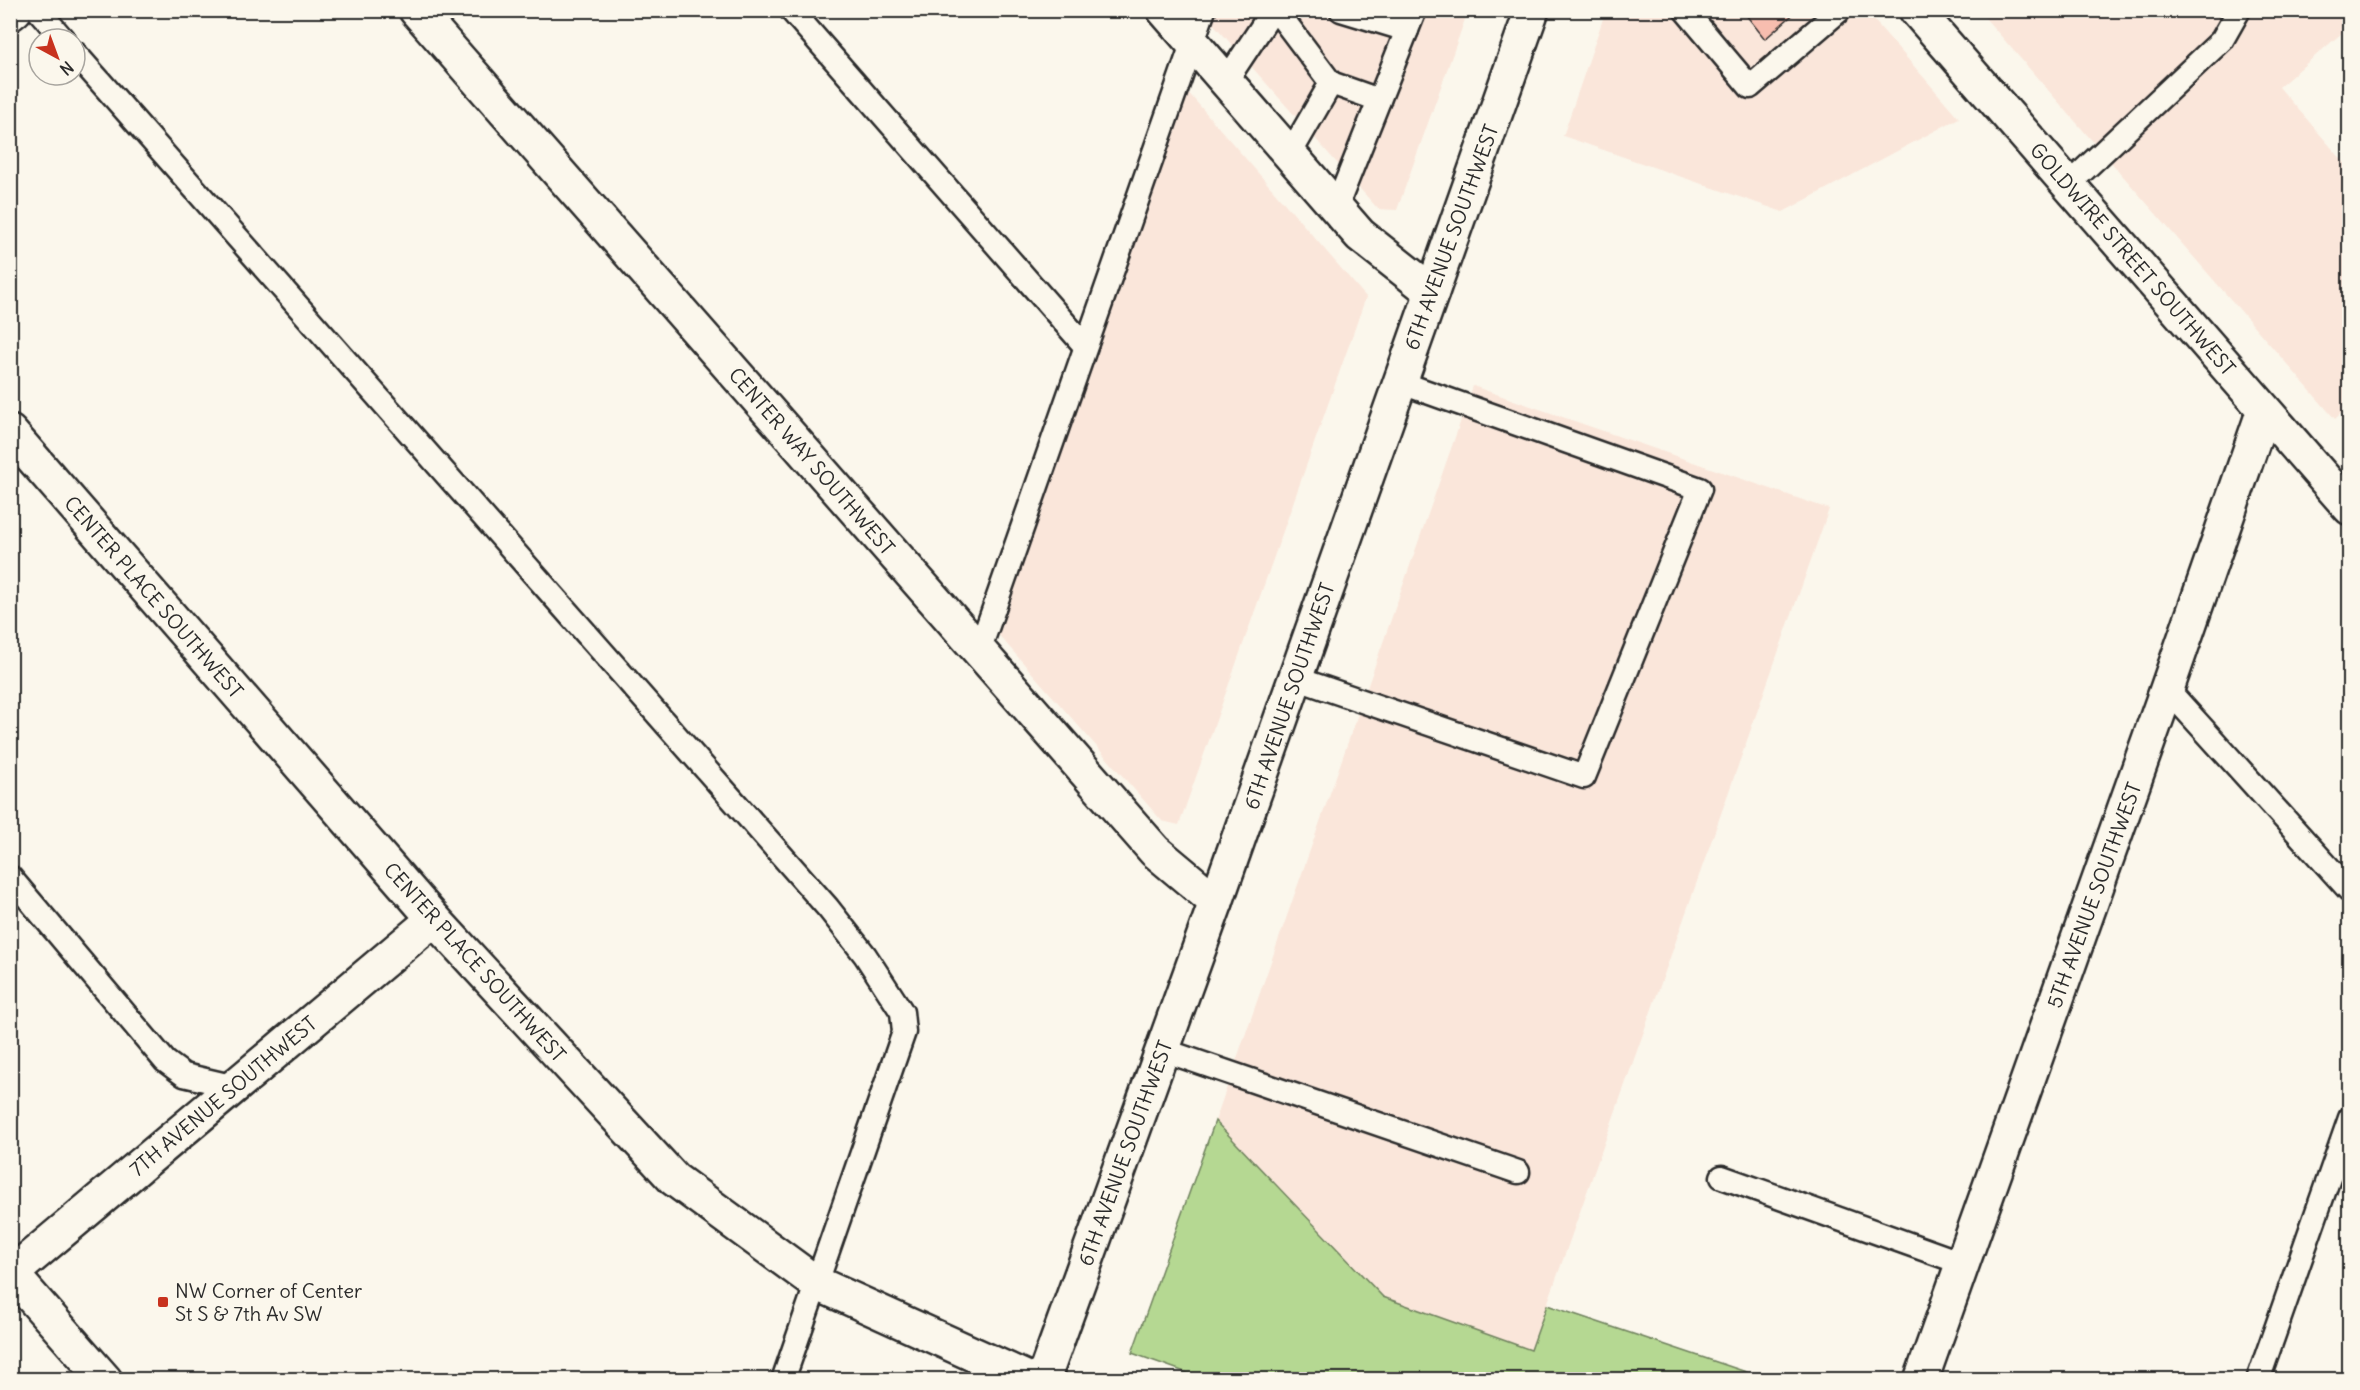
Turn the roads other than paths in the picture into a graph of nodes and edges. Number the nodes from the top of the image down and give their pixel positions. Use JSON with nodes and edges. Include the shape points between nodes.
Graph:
{"nodes":[{"id":1,"x":15,"y":10,"type":"edge"},
{"id":2,"x":38,"y":10,"type":"edge"},
{"id":3,"x":416,"y":10,"type":"edge"},
{"id":4,"x":791,"y":10,"type":"edge"},
{"id":5,"x":1164,"y":10,"type":"edge"},
{"id":6,"x":1204,"y":10,"type":"edge"},
{"id":7,"x":1275,"y":10,"type":"edge"},
{"id":8,"x":1341,"y":10,"type":"edge"},
{"id":9,"x":1532,"y":10,"type":"edge"},
{"id":10,"x":1685,"y":10,"type":"edge"},
{"id":11,"x":1840,"y":10,"type":"edge"},
{"id":12,"x":1917,"y":10,"type":"edge"},
{"id":13,"x":2239,"y":10,"type":"edge"},
{"id":14,"x":10,"y":14,"type":"edge"},
{"id":15,"x":1411,"y":20,"type":"edge"},
{"id":16,"x":53,"y":27,"type":"edge"},
{"id":17,"x":1192,"y":43,"type":"junction"},
{"id":18,"x":87,"y":67,"type":"edge"},
{"id":19,"x":1226,"y":81,"type":"junction"},
{"id":20,"x":1331,"y":82,"type":"junction"},
{"id":21,"x":1379,"y":100,"type":"junction"},
{"id":22,"x":1290,"y":154,"type":"junction"},
{"id":23,"x":2068,"y":185,"type":"junction"},
{"id":24,"x":1336,"y":208,"type":"junction"},
{"id":25,"x":1432,"y":292,"type":"junction"},
{"id":26,"x":1085,"y":346,"type":"junction"},
{"id":27,"x":1399,"y":382,"type":"junction"},
{"id":28,"x":2264,"y":410,"type":"junction"},
{"id":29,"x":10,"y":432,"type":"edge"},
{"id":30,"x":2349,"y":507,"type":"edge"},
{"id":31,"x":979,"y":651,"type":"junction"},
{"id":32,"x":1295,"y":678,"type":"junction"},
{"id":33,"x":2167,"y":689,"type":"junction"},
{"id":34,"x":10,"y":877,"type":"edge"},
{"id":35,"x":2349,"y":891,"type":"edge"},
{"id":36,"x":1216,"y":902,"type":"junction"},
{"id":37,"x":434,"y":919,"type":"junction"},
{"id":38,"x":1163,"y":1050,"type":"junction"},
{"id":39,"x":235,"y":1087,"type":"junction"},
{"id":40,"x":2349,"y":1118,"type":"edge"},
{"id":41,"x":1518,"y":1172,"type":"dead end"},
{"id":42,"x":1722,"y":1177,"type":"dead end"},
{"id":43,"x":1962,"y":1263,"type":"junction"},
{"id":44,"x":11,"y":1274,"type":"edge"},
{"id":45,"x":816,"y":1283,"type":"junction"},
{"id":46,"x":105,"y":1380,"type":"edge"},
{"id":47,"x":783,"y":1380,"type":"edge"},
{"id":48,"x":1030,"y":1380,"type":"edge"},
{"id":49,"x":1043,"y":1380,"type":"edge"},
{"id":50,"x":1921,"y":1380,"type":"edge"},
{"id":51,"x":2258,"y":1380,"type":"edge"}],
"edges":[{"from":1,"to":14,"type":"street"},
{"from":2,"to":16,"type":"lane"},
{"from":3,"to":31,"type":"street","name":"CENTER WAY SOUTHWEST"},
{"from":4,"to":26,"type":"lane"},
{"from":5,"to":17,"type":"street"},
{"from":6,"to":17,"type":"lane"},
{"from":7,"to":19,"type":"lane"},
{"from":7,"to":20,"type":"lane"},
{"from":8,"to":15,"type":"lane"},
{"from":9,"to":25,"type":"street","name":"6TH AVENUE SOUTHWEST"},
{"from":10,"to":11,"type":"lane","via":[[1750,87]]},
{"from":12,"to":23,"type":"street","name":"GOLDWIRE STREET SOUTHWEST"},
{"from":13,"to":23,"type":"lane","via":[[2222,40]]},
{"from":15,"to":21,"type":"lane"},
{"from":17,"to":19,"type":"street"},
{"from":17,"to":26,"type":"lane"},
{"from":18,"to":45,"type":"lane","via":[[828,908],[902,1012],[904,1032]]},
{"from":19,"to":22,"type":"street"},
{"from":20,"to":21,"type":"lane"},
{"from":20,"to":22,"type":"lane"},
{"from":21,"to":24,"type":"lane"},
{"from":22,"to":24,"type":"street"},
{"from":23,"to":28,"type":"street","name":"GOLDWIRE STREET SOUTHWEST"},
{"from":24,"to":25,"type":"street","via":[[1360,235]]},
{"from":25,"to":27,"type":"street","name":"6TH AVENUE SOUTHWEST"},
{"from":26,"to":31,"type":"lane"},
{"from":27,"to":32,"type":"street","name":"6TH AVENUE SOUTHWEST"},
{"from":27,"to":32,"type":"lane","via":[[1700,489],[1584,777]]},
{"from":28,"to":30,"type":"street","name":"GOLDWIRE STREET SOUTHWEST"},
{"from":28,"to":33,"type":"street","name":"5TH AVENUE SOUTHWEST"},
{"from":29,"to":37,"type":"street","name":"CENTER PLACE SOUTHWEST"},
{"from":31,"to":36,"type":"street","name":"CENTER WAY SOUTHWEST","via":[[1155,851]]},
{"from":32,"to":36,"type":"street","name":"6TH AVENUE SOUTHWEST"},
{"from":33,"to":35,"type":"lane"},
{"from":33,"to":43,"type":"street","name":"5TH AVENUE SOUTHWEST"},
{"from":34,"to":39,"type":"lane","via":[[165,1061],[184,1075]]},
{"from":36,"to":38,"type":"street","name":"6TH AVENUE SOUTHWEST"},
{"from":37,"to":39,"type":"street","name":"7TH AVENUE SOUTHWEST"},
{"from":37,"to":45,"type":"street","name":"CENTER PLACE SOUTHWEST","via":[[674,1179]]},
{"from":38,"to":41,"type":"lane"},
{"from":38,"to":49,"type":"street","name":"6TH AVENUE SOUTHWEST"},
{"from":39,"to":44,"type":"street","name":"7TH AVENUE SOUTHWEST"},
{"from":40,"to":51,"type":"lane"},
{"from":42,"to":43,"type":"lane"},
{"from":43,"to":50,"type":"street","name":"5TH AVENUE SOUTHWEST"},
{"from":44,"to":46,"type":"street"},
{"from":45,"to":47,"type":"lane"},
{"from":45,"to":48,"type":"street","name":"CENTER PLACE SOUTHWEST"}]}
